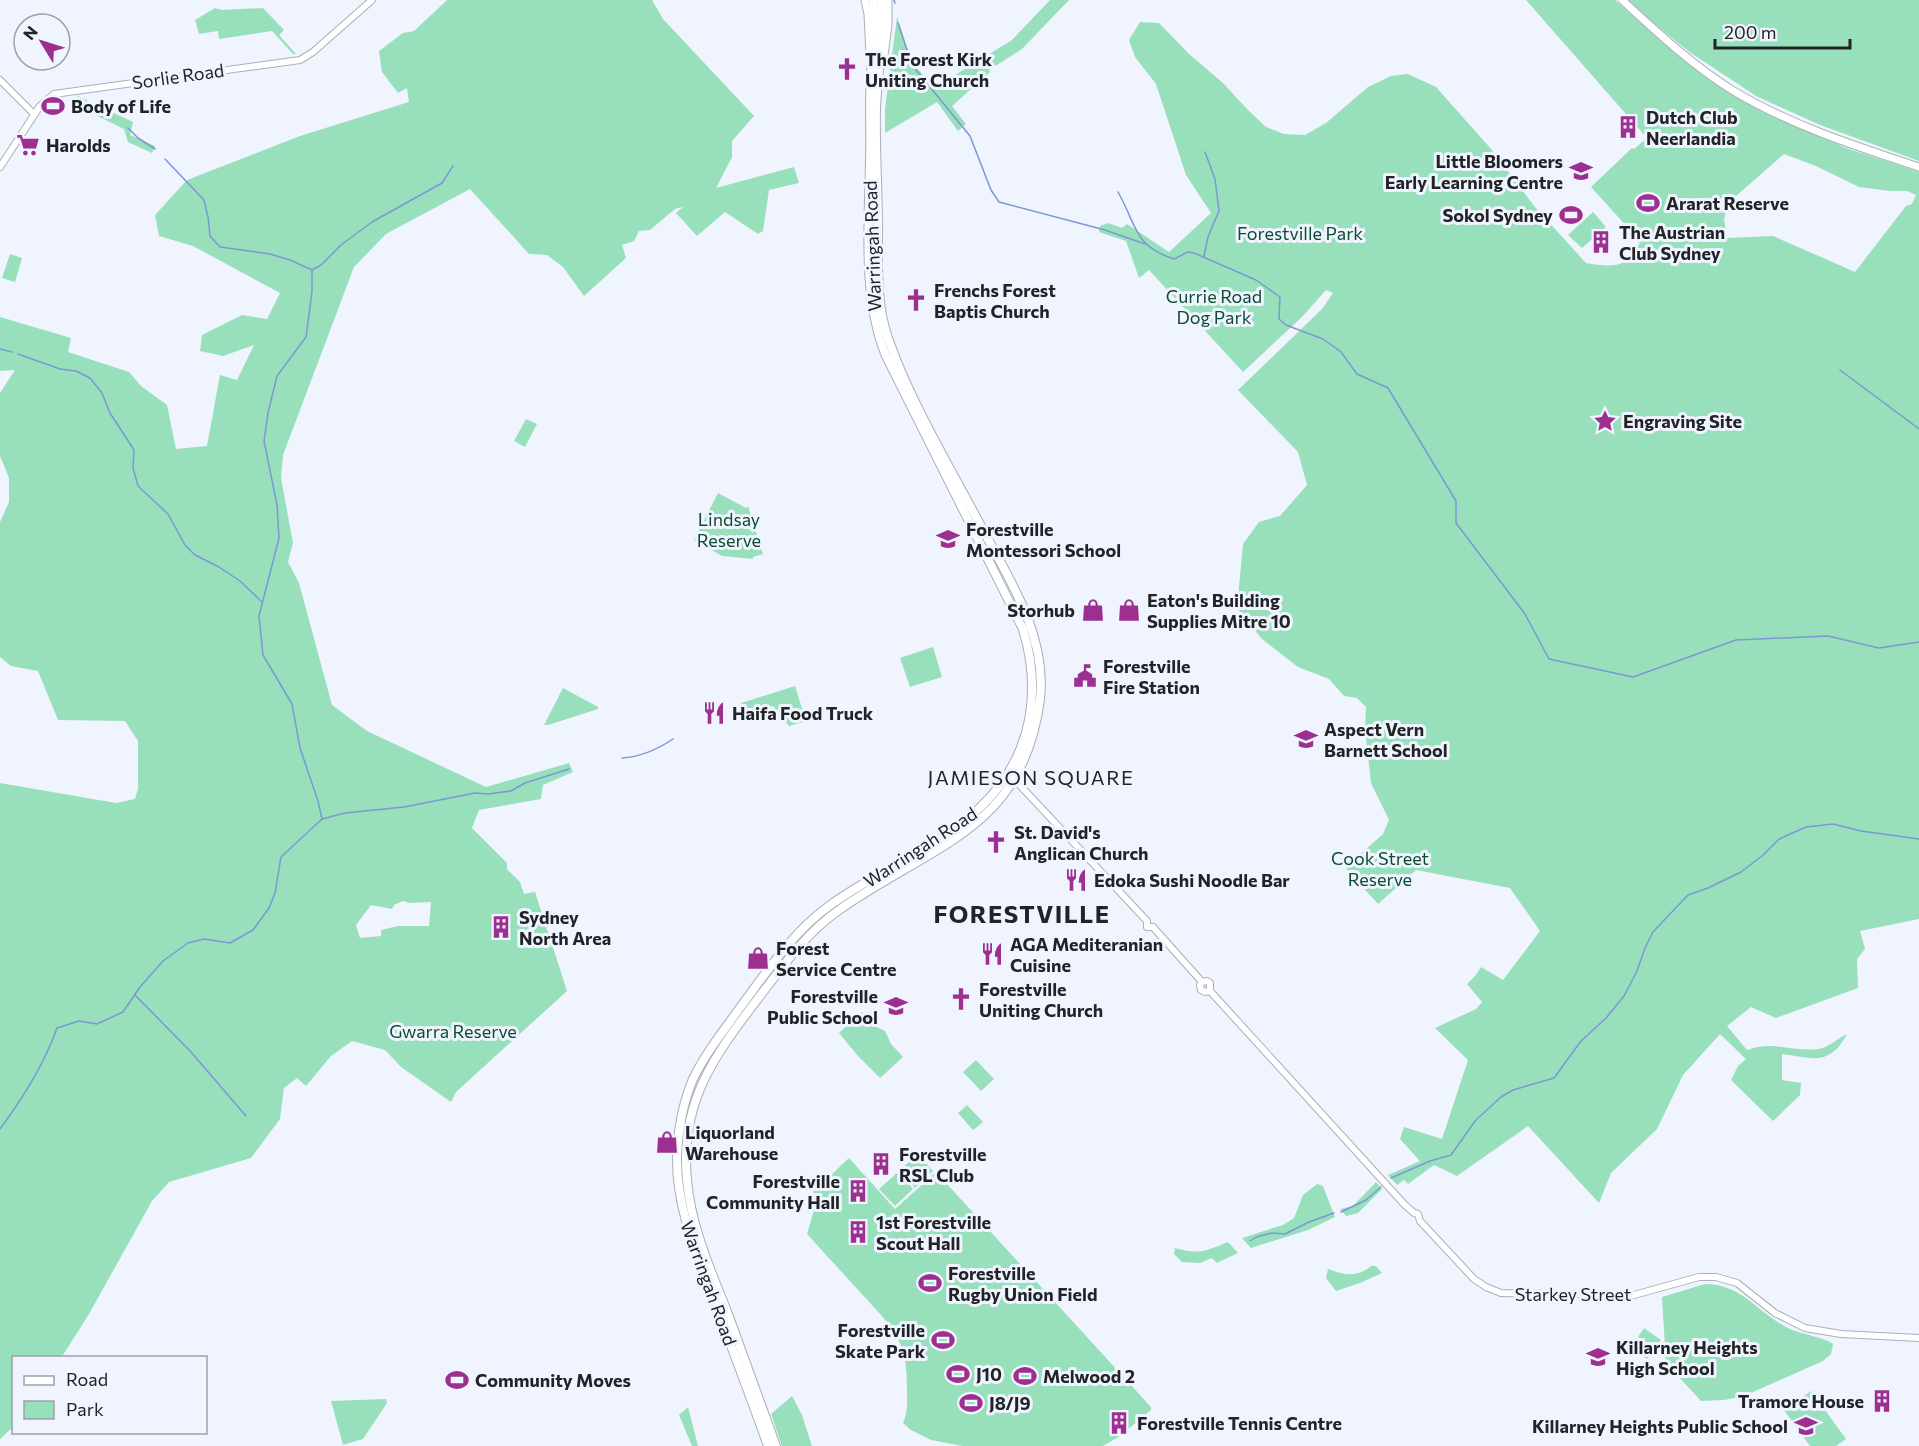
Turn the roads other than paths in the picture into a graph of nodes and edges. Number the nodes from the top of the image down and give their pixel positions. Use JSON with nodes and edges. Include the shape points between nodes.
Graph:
{"nodes":[{"id":1,"x":372,"y":0,"type":"edge"},
{"id":2,"x":865,"y":0,"type":"edge"},
{"id":3,"x":873,"y":0,"type":"edge"},
{"id":4,"x":881,"y":0,"type":"edge"},
{"id":5,"x":888,"y":0,"type":"edge"},
{"id":6,"x":1622,"y":0,"type":"edge"},
{"id":7,"x":870,"y":73,"type":"junction"},
{"id":8,"x":0,"y":80,"type":"edge"},
{"id":9,"x":878,"y":86,"type":"junction"},
{"id":10,"x":34,"y":114,"type":"junction"},
{"id":11,"x":0,"y":167,"type":"edge"},
{"id":12,"x":1919,"y":167,"type":"edge"},
{"id":13,"x":874,"y":177,"type":"junction"},
{"id":14,"x":1012,"y":777,"type":"junction"},
{"id":15,"x":1919,"y":1338,"type":"edge"},
{"id":16,"x":740,"y":1357,"type":"junction"},
{"id":17,"x":768,"y":1446,"type":"edge"},
{"id":18,"x":776,"y":1446,"type":"edge"}],
"edges":[{"from":1,"to":10,"type":"street","name":"Sorlie Road","via":[[300,60],[60,92],[48,97]]},
{"from":2,"to":7,"type":"main road","name":"Warringah Road"},
{"from":3,"to":7,"type":"highway","name":"Warringah Road"},
{"from":4,"to":9,"type":"highway","name":"Warringah Road"},
{"from":5,"to":9,"type":"main road","name":"Warringah Road"},
{"from":6,"to":12,"type":"main road","via":[[1675,49],[1732,90],[1835,140]]},
{"from":7,"to":13,"type":"highway","name":"Warringah Road"},
{"from":8,"to":10,"type":"street"},
{"from":9,"to":13,"type":"highway","name":"Warringah Road"},
{"from":10,"to":11,"type":"street","name":"Sorlie Road"},
{"from":13,"to":14,"type":"highway","name":"Warringah Road","via":[[872,299],[885,341],[1027,629],[1032,701]]},
{"from":14,"to":15,"type":"street","name":"Starkey Street","via":[[1147,921],[1153,921],[1153,927],[1202,982],[1210,983],[1210,991],[1474,1279],[1486,1287],[1501,1293],[1634,1295],[1699,1277],[1716,1277],[1737,1283],[1775,1312],[1805,1328]]},
{"from":14,"to":16,"type":"highway","name":"Warringah Road","via":[[964,822],[895,870],[829,906],[787,946],[706,1055],[693,1080],[678,1141],[678,1174],[686,1221]]},
{"from":16,"to":17,"type":"highway","name":"Warringah Road"},
{"from":16,"to":18,"type":"highway","name":"Warringah Road"}]}
